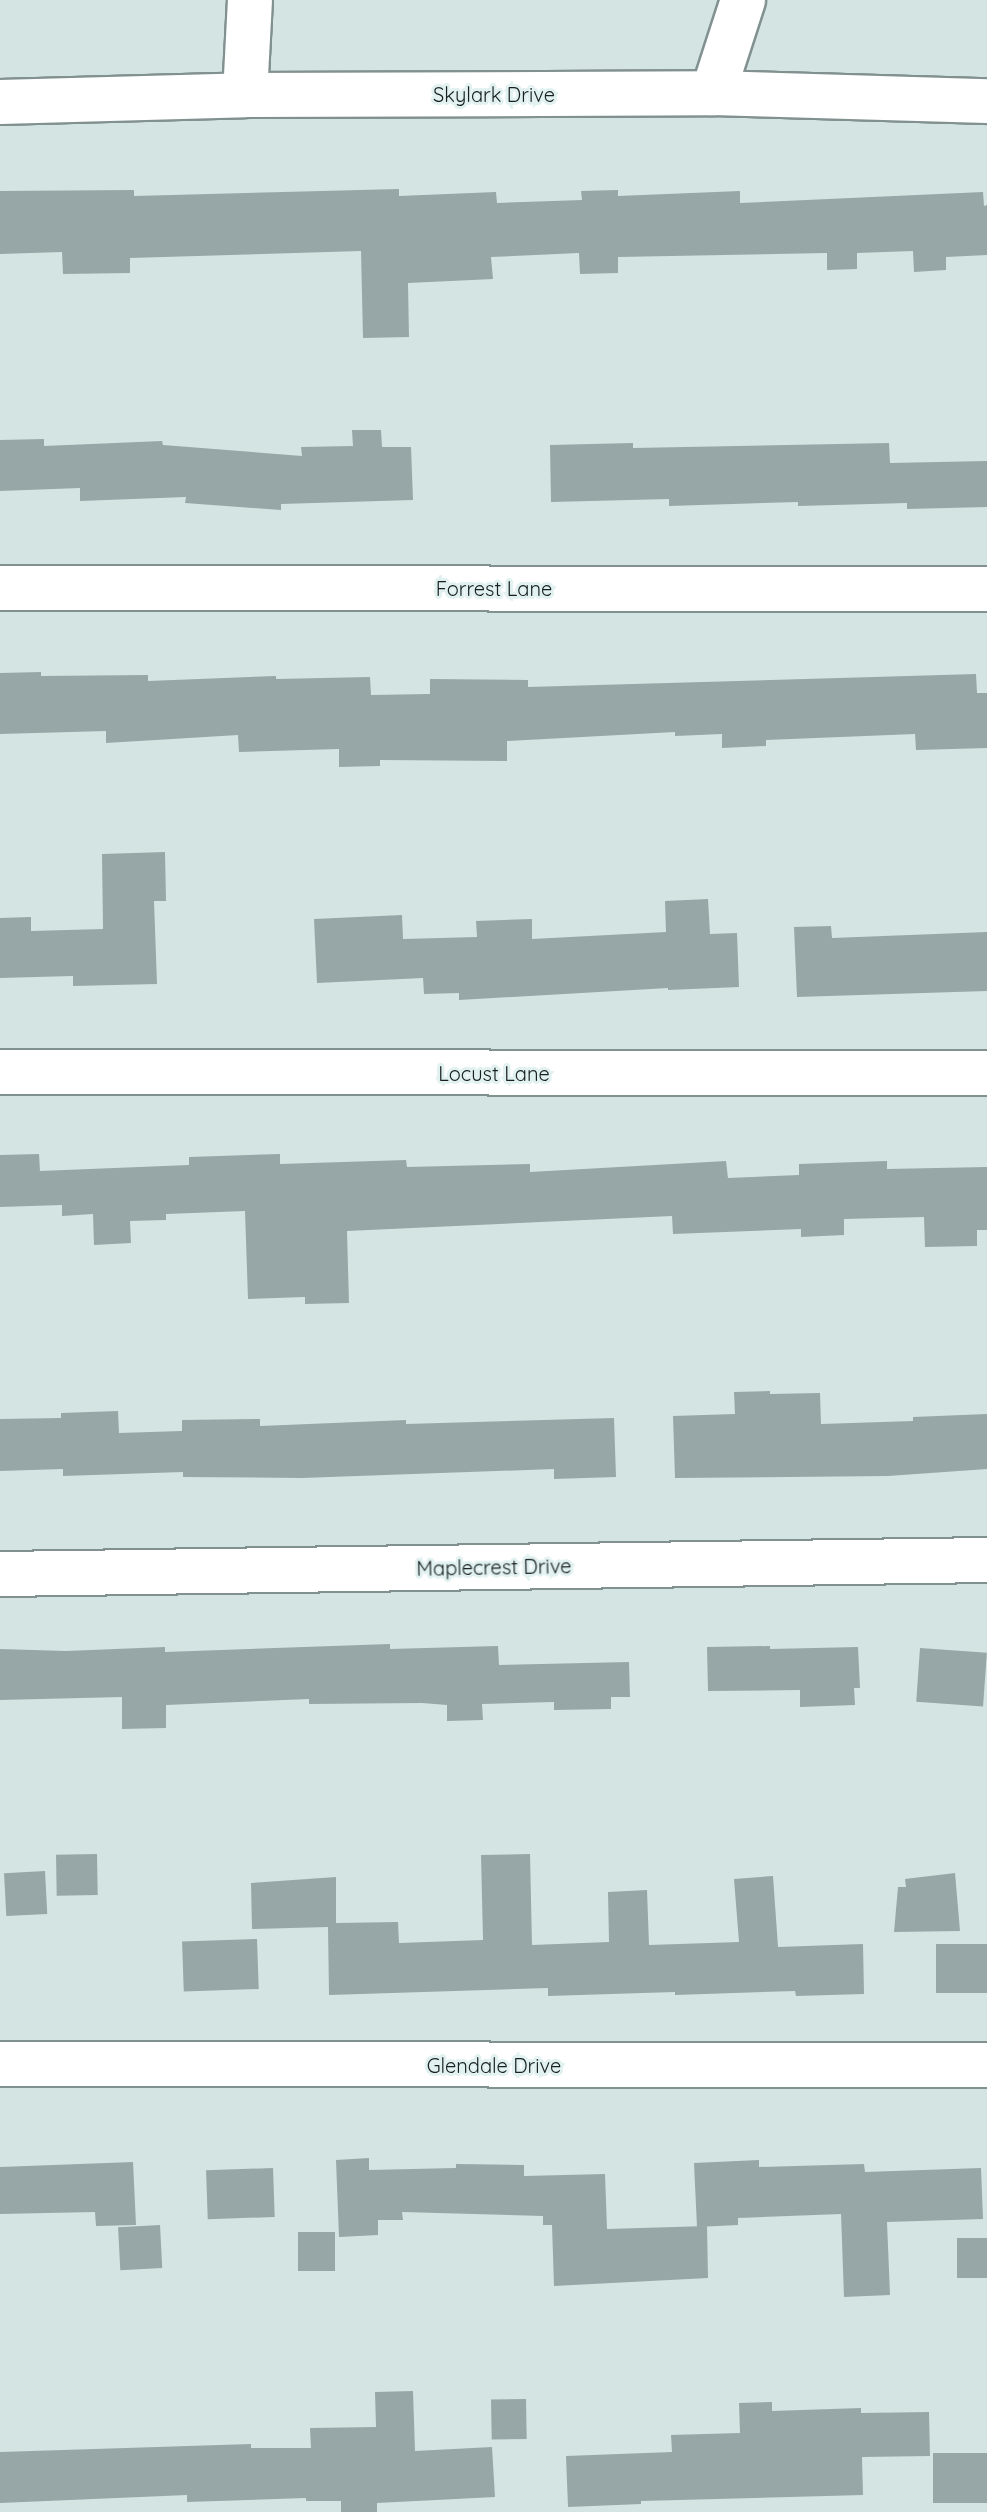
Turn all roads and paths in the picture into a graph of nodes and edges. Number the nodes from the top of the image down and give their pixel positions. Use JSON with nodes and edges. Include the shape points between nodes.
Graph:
{"nodes":[{"id":1,"x":250,"y":0,"type":"edge"},
{"id":2,"x":743,"y":0,"type":"edge"},
{"id":3,"x":713,"y":93,"type":"junction"},
{"id":4,"x":245,"y":95,"type":"junction"},
{"id":5,"x":987,"y":101,"type":"edge"},
{"id":6,"x":0,"y":102,"type":"edge"},
{"id":7,"x":0,"y":588,"type":"edge"},
{"id":8,"x":987,"y":589,"type":"edge"},
{"id":9,"x":0,"y":1072,"type":"edge"},
{"id":10,"x":987,"y":1073,"type":"edge"},
{"id":11,"x":987,"y":1560,"type":"edge"},
{"id":12,"x":0,"y":1574,"type":"edge"},
{"id":13,"x":0,"y":2064,"type":"edge"},
{"id":14,"x":987,"y":2065,"type":"edge"}],
"edges":[{"from":1,"to":4,"type":"street"},
{"from":2,"to":3,"type":"street"},
{"from":3,"to":4,"type":"street","name":"Skylark Drive"},
{"from":3,"to":5,"type":"street","name":"Skylark Drive"},
{"from":4,"to":6,"type":"street","name":"Skylark Drive"},
{"from":7,"to":8,"type":"street","name":"Forrest Lane"},
{"from":9,"to":10,"type":"street","name":"Locust Lane"},
{"from":11,"to":12,"type":"street","name":"Maplecrest Drive"},
{"from":13,"to":14,"type":"street","name":"Glendale Drive"}]}
